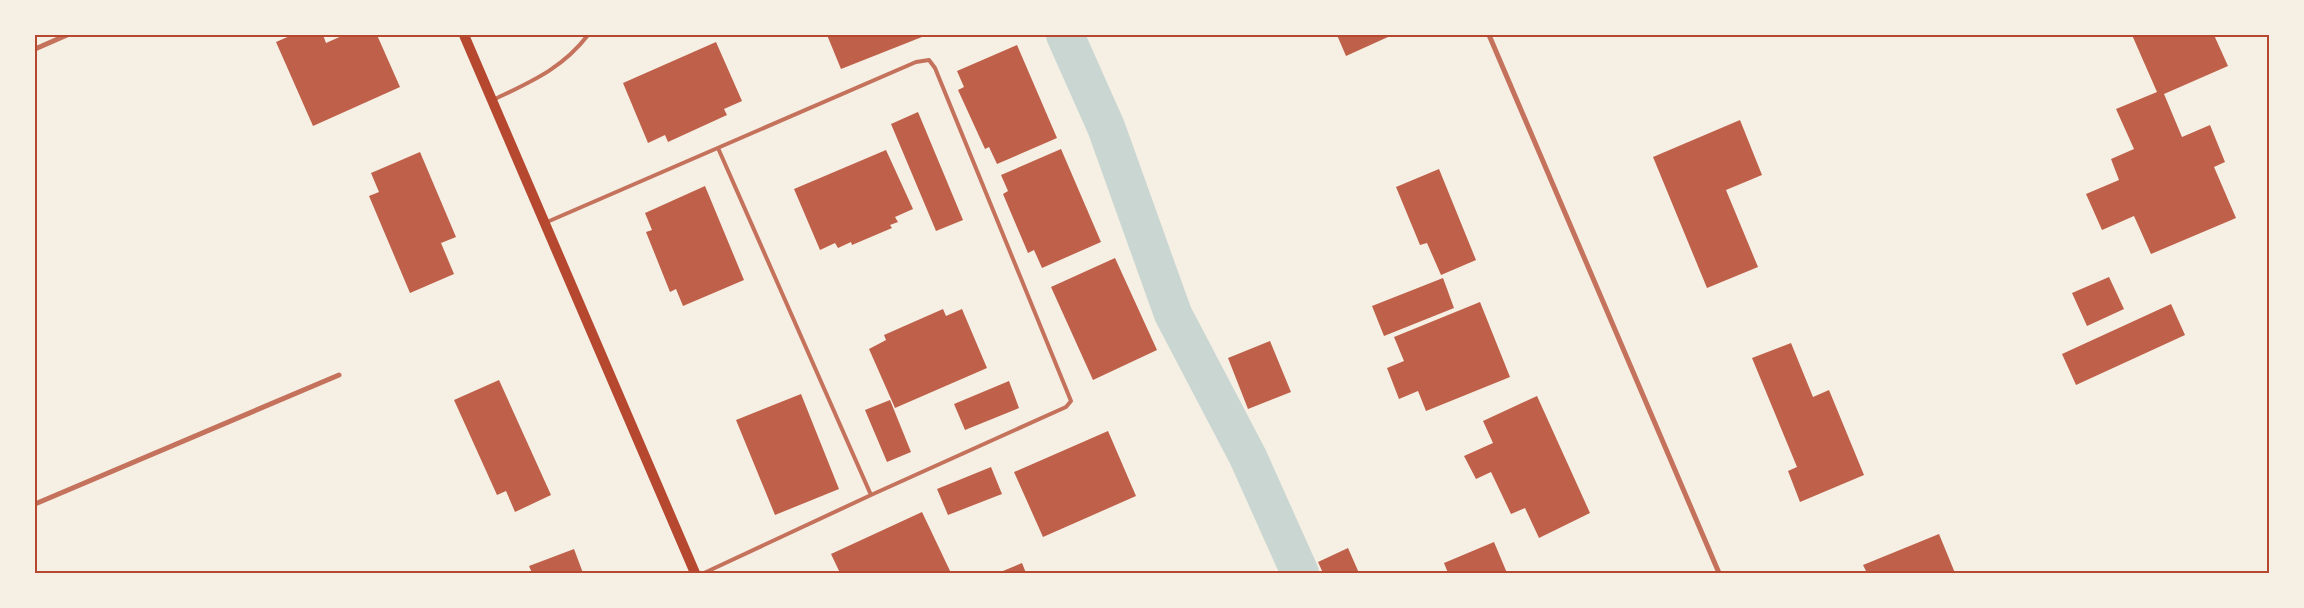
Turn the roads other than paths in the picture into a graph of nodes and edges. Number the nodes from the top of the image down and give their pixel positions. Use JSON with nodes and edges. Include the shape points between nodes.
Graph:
{"nodes":[{"id":1,"x":67,"y":35,"type":"edge"},
{"id":2,"x":464,"y":35,"type":"edge"},
{"id":3,"x":588,"y":35,"type":"edge"},
{"id":4,"x":1489,"y":35,"type":"edge"},
{"id":5,"x":35,"y":49,"type":"edge"},
{"id":6,"x":493,"y":100,"type":"junction"},
{"id":7,"x":718,"y":148,"type":"junction"},
{"id":8,"x":545,"y":223,"type":"junction"},
{"id":9,"x":339,"y":375,"type":"dead end"},
{"id":10,"x":871,"y":495,"type":"junction"},
{"id":11,"x":35,"y":504,"type":"edge"},
{"id":12,"x":695,"y":573,"type":"edge"},
{"id":13,"x":704,"y":573,"type":"edge"},
{"id":14,"x":1719,"y":573,"type":"edge"}],
"edges":[{"from":1,"to":5,"type":"street"},
{"from":2,"to":6,"type":"main road"},
{"from":3,"to":6,"type":"lane","via":[[549,73]]},
{"from":4,"to":14,"type":"street"},
{"from":6,"to":8,"type":"main road"},
{"from":7,"to":8,"type":"lane"},
{"from":7,"to":10,"type":"lane"},
{"from":7,"to":10,"type":"lane","via":[[916,62],[929,60],[935,68],[1071,400],[1066,407]]},
{"from":8,"to":12,"type":"main road"},
{"from":9,"to":11,"type":"street"},
{"from":10,"to":13,"type":"lane"}]}
